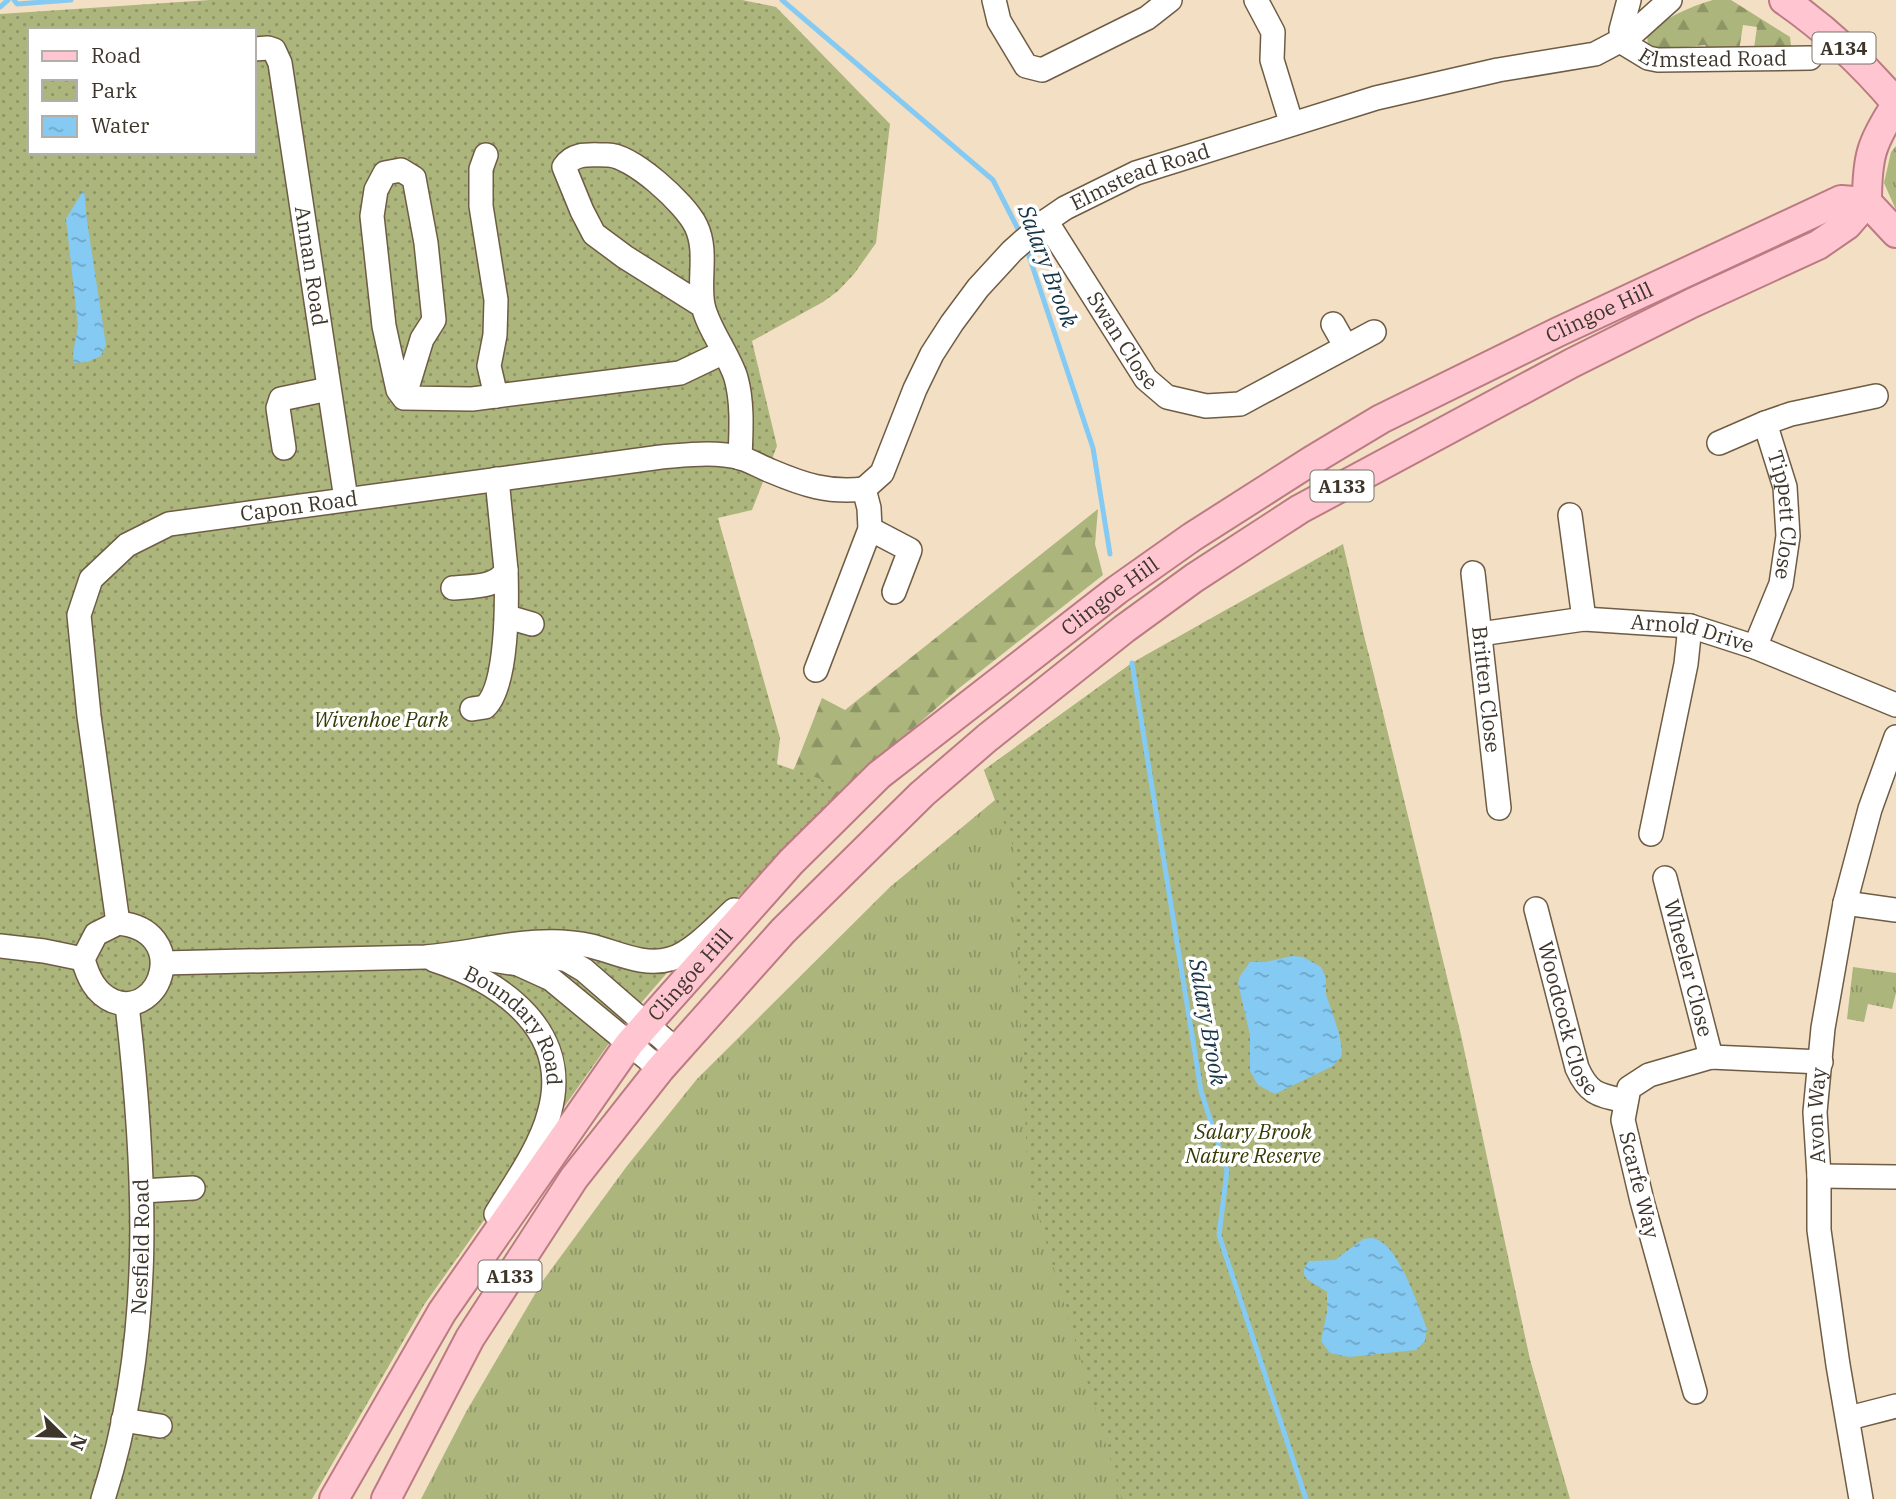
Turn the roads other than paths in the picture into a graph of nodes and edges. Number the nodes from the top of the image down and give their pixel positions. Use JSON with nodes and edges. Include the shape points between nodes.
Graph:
{"nodes":[{"id":1,"x":994,"y":0,"type":"edge"},
{"id":2,"x":1170,"y":0,"type":"edge"},
{"id":3,"x":1256,"y":0,"type":"edge"},
{"id":4,"x":1629,"y":0,"type":"edge"},
{"id":5,"x":1670,"y":0,"type":"edge"},
{"id":6,"x":1784,"y":0,"type":"edge"},
{"id":7,"x":1621,"y":39,"type":"junction"},
{"id":8,"x":257,"y":48,"type":"edge"},
{"id":9,"x":1810,"y":58,"type":"dead end"},
{"id":10,"x":1896,"y":104,"type":"edge"},
{"id":11,"x":1292,"y":122,"type":"junction"},
{"id":12,"x":486,"y":155,"type":"dead end"},
{"id":13,"x":1867,"y":202,"type":"junction"},
{"id":14,"x":1039,"y":227,"type":"junction"},
{"id":15,"x":1896,"y":233,"type":"edge"},
{"id":16,"x":703,"y":306,"type":"junction"},
{"id":17,"x":1333,"y":324,"type":"dead end"},
{"id":18,"x":1374,"y":332,"type":"dead end"},
{"id":19,"x":1346,"y":347,"type":"junction"},
{"id":20,"x":724,"y":352,"type":"junction"},
{"id":21,"x":319,"y":391,"type":"dead end"},
{"id":22,"x":496,"y":396,"type":"junction"},
{"id":23,"x":1876,"y":396,"type":"dead end"},
{"id":24,"x":404,"y":398,"type":"junction"},
{"id":25,"x":1765,"y":423,"type":"junction"},
{"id":26,"x":1718,"y":443,"type":"dead end"},
{"id":27,"x":284,"y":448,"type":"dead end"},
{"id":28,"x":740,"y":458,"type":"junction"},
{"id":29,"x":497,"y":479,"type":"junction"},
{"id":30,"x":864,"y":489,"type":"junction"},
{"id":31,"x":346,"y":499,"type":"junction"},
{"id":32,"x":1570,"y":516,"type":"dead end"},
{"id":33,"x":870,"y":529,"type":"junction"},
{"id":34,"x":506,"y":570,"type":"junction"},
{"id":35,"x":1473,"y":573,"type":"dead end"},
{"id":36,"x":453,"y":588,"type":"dead end"},
{"id":37,"x":894,"y":592,"type":"dead end"},
{"id":38,"x":508,"y":617,"type":"junction"},
{"id":39,"x":1584,"y":619,"type":"junction"},
{"id":40,"x":532,"y":624,"type":"dead end"},
{"id":41,"x":1690,"y":626,"type":"junction"},
{"id":42,"x":1479,"y":634,"type":"junction"},
{"id":43,"x":1755,"y":647,"type":"junction"},
{"id":44,"x":816,"y":670,"type":"dead end"},
{"id":45,"x":1896,"y":705,"type":"edge"},
{"id":46,"x":472,"y":709,"type":"dead end"},
{"id":47,"x":1896,"y":737,"type":"edge"},
{"id":48,"x":1499,"y":808,"type":"dead end"},
{"id":49,"x":1651,"y":834,"type":"dead end"},
{"id":50,"x":791,"y":862,"type":"junction"},
{"id":51,"x":1665,"y":878,"type":"dead end"},
{"id":52,"x":1845,"y":903,"type":"junction"},
{"id":53,"x":1536,"y":909,"type":"dead end"},
{"id":54,"x":1896,"y":910,"type":"edge"},
{"id":55,"x":118,"y":923,"type":"junction"},
{"id":56,"x":0,"y":946,"type":"edge"},
{"id":57,"x":490,"y":946,"type":"junction"},
{"id":58,"x":457,"y":955,"type":"junction"},
{"id":59,"x":425,"y":957,"type":"junction"},
{"id":60,"x":83,"y":959,"type":"junction"},
{"id":61,"x":163,"y":963,"type":"junction"},
{"id":62,"x":127,"y":1005,"type":"junction"},
{"id":63,"x":638,"y":1033,"type":"junction"},
{"id":64,"x":1711,"y":1057,"type":"junction"},
{"id":65,"x":668,"y":1059,"type":"junction"},
{"id":66,"x":1821,"y":1062,"type":"junction"},
{"id":67,"x":1626,"y":1101,"type":"junction"},
{"id":68,"x":1819,"y":1176,"type":"junction"},
{"id":69,"x":1896,"y":1177,"type":"edge"},
{"id":70,"x":193,"y":1188,"type":"dead end"},
{"id":71,"x":142,"y":1191,"type":"junction"},
{"id":72,"x":442,"y":1312,"type":"junction"},
{"id":73,"x":1695,"y":1392,"type":"dead end"},
{"id":74,"x":1896,"y":1406,"type":"edge"},
{"id":75,"x":1849,"y":1418,"type":"junction"},
{"id":76,"x":123,"y":1420,"type":"junction"},
{"id":77,"x":160,"y":1426,"type":"dead end"},
{"id":78,"x":105,"y":1494,"type":"edge"},
{"id":79,"x":334,"y":1499,"type":"edge"},
{"id":80,"x":386,"y":1499,"type":"edge"},
{"id":81,"x":1861,"y":1499,"type":"edge"}],
"edges":[{"from":1,"to":2,"type":"street","via":[[999,21],[1026,66],[1042,70],[1147,18]]},
{"from":3,"to":11,"type":"street","via":[[1273,32],[1272,61]]},
{"from":4,"to":7,"type":"street","name":"Elmstead Road"},
{"from":5,"to":7,"type":"street","name":"Elmstead Road"},
{"from":6,"to":10,"type":"main road","number":"A134","via":[[1843,47]]},
{"from":7,"to":9,"type":"street","name":"Elmstead Road","via":[[1658,60]]},
{"from":7,"to":11,"type":"street","name":"Elmstead Road","via":[[1595,54],[1458,78]]},
{"from":8,"to":31,"type":"street","name":"Annan Road","via":[[274,50],[281,63]]},
{"from":10,"to":13,"type":"main road","via":[[1877,133],[1867,167]]},
{"from":11,"to":14,"type":"street","name":"Elmstead Road","via":[[1136,173],[1065,208]]},
{"from":12,"to":22,"type":"street","via":[[481,169],[481,206],[496,300],[489,366]]},
{"from":13,"to":15,"type":"main road"},
{"from":13,"to":50,"type":"main road","name":"Clingoe Hill","number":"A133","via":[[1841,200],[1381,419],[1311,461],[1117,590],[879,775]]},
{"from":13,"to":65,"type":"main road","name":"Clingoe Hill","number":"A133","via":[[1818,245],[1692,303],[1456,425],[1300,509],[1194,578],[1092,654],[922,794],[783,931]]},
{"from":14,"to":19,"type":"street","name":"Swan Close","via":[[1146,379],[1167,397],[1206,406],[1240,404]]},
{"from":14,"to":30,"type":"street","name":"Elmstead Road","via":[[978,288],[932,354],[882,473]]},
{"from":16,"to":16,"type":"street","via":[[697,227],[677,199],[646,173],[613,155],[570,159],[564,167],[594,234]]},
{"from":16,"to":20,"type":"street"},
{"from":17,"to":19,"type":"street"},
{"from":18,"to":19,"type":"street","name":"Swan Close"},
{"from":20,"to":22,"type":"street","via":[[680,373]]},
{"from":20,"to":28,"type":"street","via":[[736,379],[742,426]]},
{"from":21,"to":27,"type":"street","via":[[281,399],[278,408]]},
{"from":22,"to":24,"type":"street"},
{"from":23,"to":25,"type":"street","name":"Tippett Close"},
{"from":24,"to":24,"type":"street","via":[[422,339],[434,320],[414,178],[401,170],[385,173],[376,190],[372,216],[384,326],[398,390]]},
{"from":25,"to":26,"type":"street","name":"Tippett Close"},
{"from":25,"to":43,"type":"street","name":"Tippett Close","via":[[1785,487],[1788,536],[1781,584]]},
{"from":28,"to":29,"type":"street","name":"Capon Road","via":[[706,453]]},
{"from":28,"to":30,"type":"street","name":"Capon Road","via":[[823,490]]},
{"from":29,"to":31,"type":"street","name":"Capon Road"},
{"from":29,"to":34,"type":"street"},
{"from":30,"to":33,"type":"street"},
{"from":31,"to":55,"type":"street","name":"Capon Road","via":[[169,524],[127,545],[91,579],[79,615],[83,738]]},
{"from":32,"to":39,"type":"street"},
{"from":33,"to":37,"type":"street","via":[[910,550]]},
{"from":33,"to":44,"type":"street"},
{"from":34,"to":36,"type":"street","via":[[495,582]]},
{"from":34,"to":38,"type":"street"},
{"from":35,"to":42,"type":"street","name":"Britten Close"},
{"from":38,"to":40,"type":"street"},
{"from":38,"to":46,"type":"street","via":[[495,694],[485,706]]},
{"from":39,"to":41,"type":"street","name":"Arnold Drive"},
{"from":39,"to":42,"type":"street","name":"Arnold Drive"},
{"from":41,"to":43,"type":"street","name":"Arnold Drive"},
{"from":41,"to":49,"type":"street"},
{"from":42,"to":48,"type":"street","name":"Britten Close"},
{"from":43,"to":45,"type":"street","name":"Arnold Drive"},
{"from":47,"to":52,"type":"street","name":"Avon Way","via":[[1870,809]]},
{"from":50,"to":57,"type":"street","name":"Boundary Road","via":[[671,959],[638,960],[589,945],[560,942]]},
{"from":50,"to":63,"type":"main road","name":"Clingoe Hill","number":"A133"},
{"from":51,"to":64,"type":"street","name":"Wheeler Close"},
{"from":52,"to":54,"type":"street"},
{"from":52,"to":66,"type":"street","name":"Avon Way"},
{"from":53,"to":67,"type":"street","name":"Woodcock Close","via":[[1585,1087]]},
{"from":55,"to":60,"type":"street","via":[[96,934]]},
{"from":55,"to":61,"type":"street","via":[[144,929],[158,943]]},
{"from":56,"to":60,"type":"street"},
{"from":57,"to":58,"type":"street","name":"Boundary Road"},
{"from":57,"to":63,"type":"street","name":"Boundary Road","via":[[567,960],[584,970]]},
{"from":58,"to":59,"type":"street","name":"Boundary Road"},
{"from":58,"to":63,"type":"street","name":"Boundary Road","via":[[518,964],[539,972]]},
{"from":59,"to":61,"type":"street","name":"Boundary Road"},
{"from":59,"to":72,"type":"street","name":"Boundary Road","via":[[474,975],[521,1007],[550,1054],[554,1084],[542,1134]]},
{"from":60,"to":62,"type":"street","via":[[97,990]]},
{"from":61,"to":62,"type":"street","via":[[153,990]]},
{"from":62,"to":71,"type":"street","name":"Nesfield Road"},
{"from":63,"to":65,"type":"street","name":"Boundary Road"},
{"from":63,"to":72,"type":"main road","name":"Clingoe Hill","number":"A133"},
{"from":64,"to":66,"type":"street","name":"Scarfe Way"},
{"from":64,"to":67,"type":"street","name":"Scarfe Way","via":[[1649,1075],[1629,1088]]},
{"from":65,"to":80,"type":"main road","name":"Clingoe Hill","number":"A133","via":[[575,1178],[470,1338]]},
{"from":66,"to":68,"type":"street","name":"Avon Way","via":[[1815,1112]]},
{"from":67,"to":73,"type":"street","name":"Scarfe Way","via":[[1623,1120],[1636,1178]]},
{"from":68,"to":69,"type":"street"},
{"from":68,"to":75,"type":"street","name":"Avon Way","via":[[1822,1255]]},
{"from":70,"to":71,"type":"street"},
{"from":71,"to":76,"type":"street","name":"Nesfield Road","via":[[138,1326]]},
{"from":72,"to":79,"type":"main road","name":"Clingoe Hill","number":"A133"},
{"from":74,"to":75,"type":"street"},
{"from":75,"to":81,"type":"street","name":"Avon Way"},
{"from":76,"to":77,"type":"street"},
{"from":76,"to":78,"type":"street","name":"Nesfield Road"}]}
